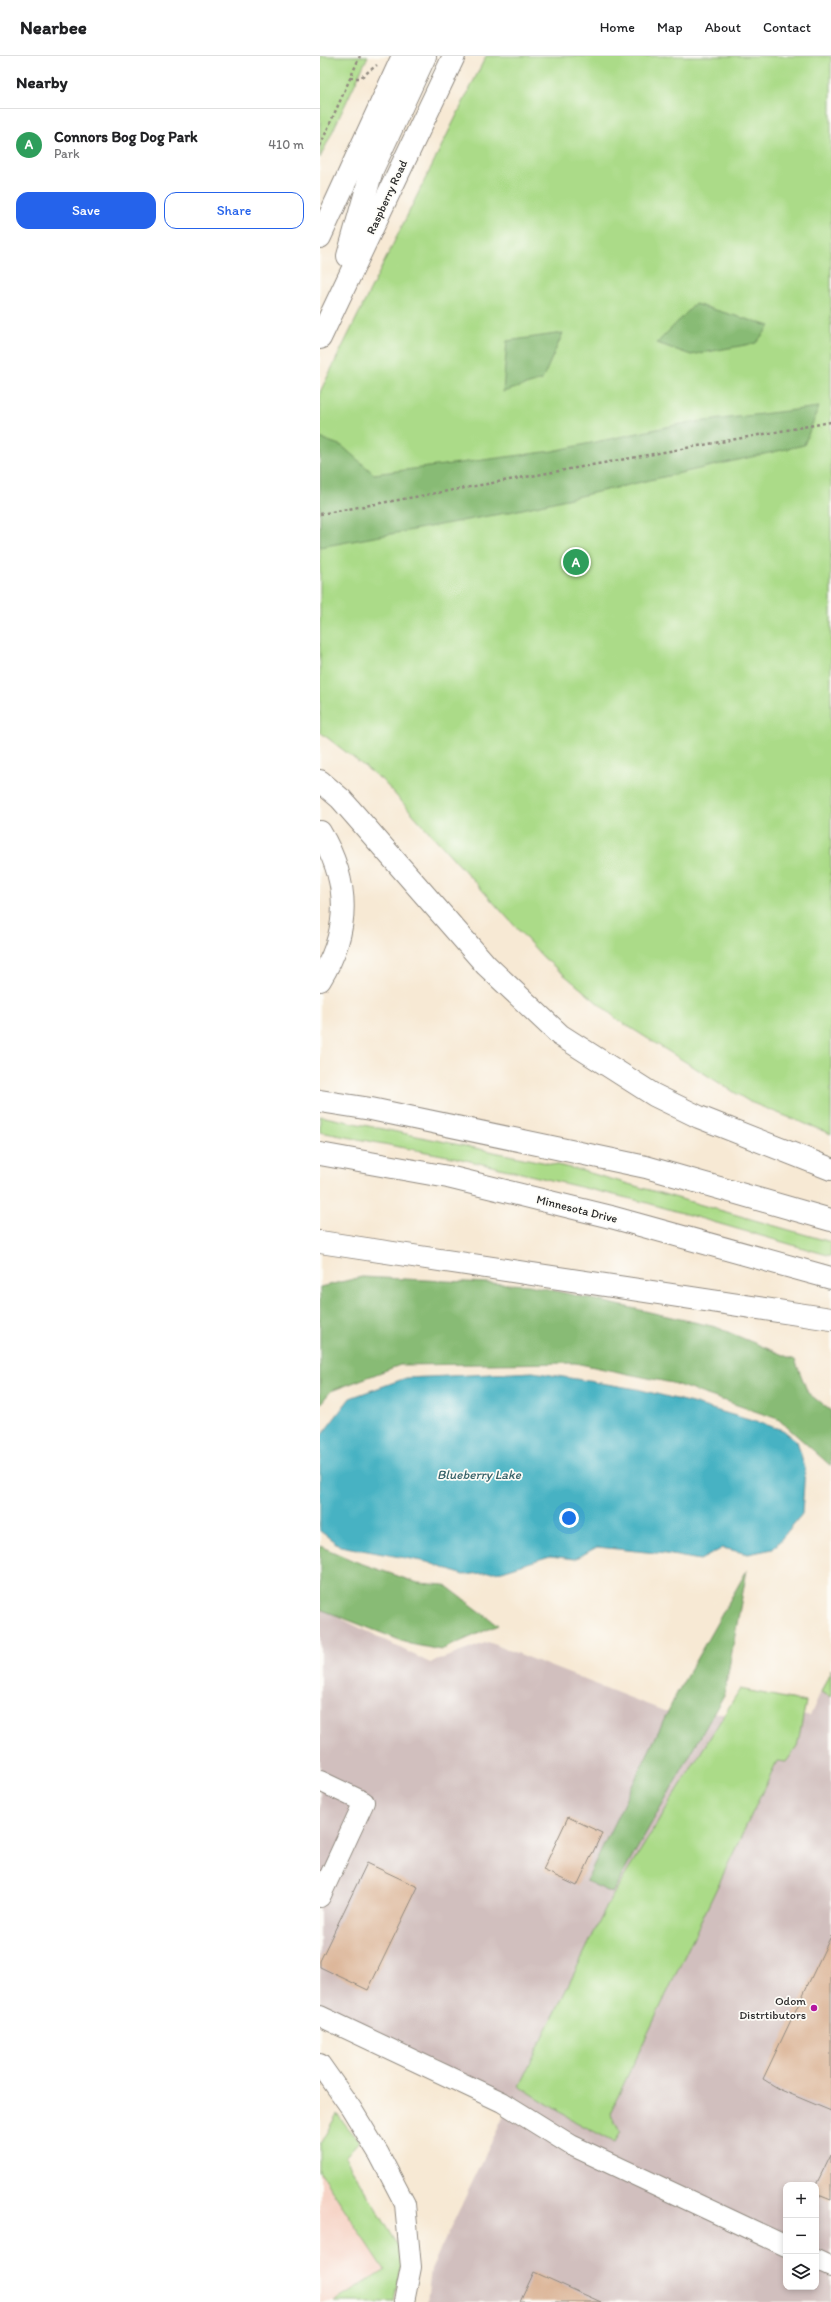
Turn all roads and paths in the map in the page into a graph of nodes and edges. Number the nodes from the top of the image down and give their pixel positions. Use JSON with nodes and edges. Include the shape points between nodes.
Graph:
{"nodes":[{"id":1,"x":360,"y":56,"type":"edge"},
{"id":2,"x":404,"y":56,"type":"edge"},
{"id":3,"x":425,"y":56,"type":"edge"},
{"id":4,"x":454,"y":56,"type":"edge"},
{"id":5,"x":380,"y":61,"type":"dead end"},
{"id":6,"x":350,"y":78,"type":"junction"},
{"id":7,"x":320,"y":146,"type":"edge"},
{"id":8,"x":320,"y":237,"type":"edge"},
{"id":9,"x":330,"y":319,"type":"junction"},
{"id":10,"x":320,"y":338,"type":"edge"},
{"id":11,"x":831,"y":422,"type":"edge"},
{"id":12,"x":320,"y":514,"type":"edge"},
{"id":13,"x":320,"y":781,"type":"edge"},
{"id":14,"x":320,"y":832,"type":"edge"},
{"id":15,"x":320,"y":980,"type":"edge"},
{"id":16,"x":320,"y":1101,"type":"edge"},
{"id":17,"x":320,"y":1154,"type":"edge"},
{"id":18,"x":831,"y":1170,"type":"edge"},
{"id":19,"x":831,"y":1220,"type":"edge"},
{"id":20,"x":320,"y":1242,"type":"edge"},
{"id":21,"x":831,"y":1278,"type":"edge"},
{"id":22,"x":831,"y":1319,"type":"edge"},
{"id":23,"x":320,"y":1782,"type":"edge"},
{"id":24,"x":320,"y":1897,"type":"edge"},
{"id":25,"x":320,"y":2016,"type":"edge"},
{"id":26,"x":320,"y":2064,"type":"edge"},
{"id":27,"x":783,"y":2245,"type":"edge"},
{"id":28,"x":819,"y":2261,"type":"edge"},
{"id":29,"x":831,"y":2267,"type":"edge"},
{"id":30,"x":404,"y":2302,"type":"edge"}],
"edges":[{"from":1,"to":6,"type":"path"},
{"from":2,"to":8,"type":"main road"},
{"from":3,"to":9,"type":"main road","via":[[372,170]]},
{"from":4,"to":9,"type":"main road","name":"Raspberry Road"},
{"from":5,"to":6,"type":"path","via":[[369,73],[360,78]]},
{"from":6,"to":7,"type":"path"},
{"from":9,"to":10,"type":"main road","name":"Raspberry Road"},
{"from":11,"to":12,"type":"path"},
{"from":13,"to":18,"type":"main road","via":[[341,799],[486,965],[560,1035],[654,1094],[692,1114]]},
{"from":14,"to":15,"type":"main road","via":[[335,860],[343,905],[342,925],[336,947],[330,964]]},
{"from":16,"to":19,"type":"main road","via":[[371,1109],[646,1167]]},
{"from":17,"to":21,"type":"main road","name":"Minnesota Drive","via":[[448,1177]]},
{"from":20,"to":22,"type":"main road"},
{"from":23,"to":24,"type":"street","via":[[364,1802]]},
{"from":25,"to":27,"type":"street","via":[[502,2102],[571,2145]]},
{"from":26,"to":30,"type":"street","via":[[380,2154],[405,2204],[411,2267]]},
{"from":28,"to":29,"type":"street"}]}
